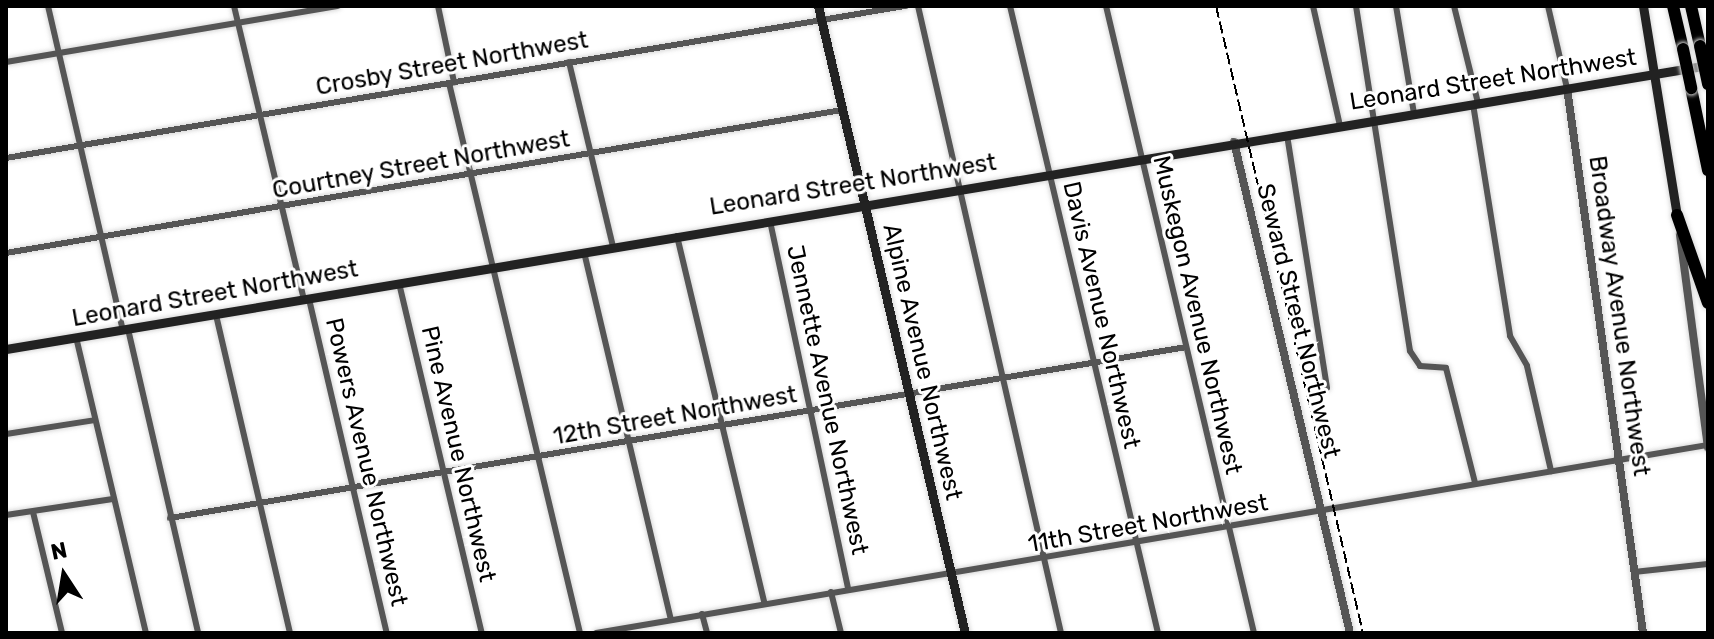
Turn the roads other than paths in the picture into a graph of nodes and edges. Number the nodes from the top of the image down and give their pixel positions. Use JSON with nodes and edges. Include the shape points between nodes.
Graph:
{"nodes":[{"id":1,"x":48,"y":6,"type":"edge"},
{"id":2,"x":234,"y":6,"type":"edge"},
{"id":3,"x":337,"y":6,"type":"edge"},
{"id":4,"x":438,"y":6,"type":"edge"},
{"id":5,"x":818,"y":6,"type":"edge"},
{"id":6,"x":905,"y":6,"type":"edge"},
{"id":7,"x":918,"y":6,"type":"edge"},
{"id":8,"x":1010,"y":6,"type":"edge"},
{"id":9,"x":1106,"y":6,"type":"edge"},
{"id":10,"x":1313,"y":6,"type":"edge"},
{"id":11,"x":1356,"y":6,"type":"edge"},
{"id":12,"x":1396,"y":6,"type":"edge"},
{"id":13,"x":1454,"y":6,"type":"edge"},
{"id":14,"x":1548,"y":6,"type":"edge"},
{"id":15,"x":1643,"y":6,"type":"edge"},
{"id":16,"x":1673,"y":6,"type":"edge"},
{"id":17,"x":1691,"y":6,"type":"edge"},
{"id":18,"x":821,"y":20,"type":"junction"},
{"id":19,"x":239,"y":23,"type":"junction"},
{"id":20,"x":59,"y":53,"type":"junction"},
{"id":21,"x":6,"y":62,"type":"edge"},
{"id":22,"x":569,"y":62,"type":"junction"},
{"id":23,"x":1708,"y":65,"type":"edge"},
{"id":24,"x":1657,"y":73,"type":"junction"},
{"id":25,"x":452,"y":83,"type":"junction"},
{"id":26,"x":1708,"y":84,"type":"edge"},
{"id":27,"x":1567,"y":88,"type":"junction"},
{"id":28,"x":1476,"y":103,"type":"junction"},
{"id":29,"x":842,"y":110,"type":"junction"},
{"id":30,"x":1414,"y":114,"type":"junction"},
{"id":31,"x":261,"y":115,"type":"junction"},
{"id":32,"x":1375,"y":120,"type":"junction"},
{"id":33,"x":1340,"y":126,"type":"junction"},
{"id":34,"x":1287,"y":135,"type":"junction"},
{"id":35,"x":1234,"y":142,"type":"junction"},
{"id":36,"x":80,"y":146,"type":"junction"},
{"id":37,"x":591,"y":155,"type":"junction"},
{"id":38,"x":6,"y":158,"type":"edge"},
{"id":39,"x":1141,"y":158,"type":"junction"},
{"id":40,"x":1708,"y":170,"type":"edge"},
{"id":41,"x":1049,"y":173,"type":"junction"},
{"id":42,"x":470,"y":176,"type":"junction"},
{"id":43,"x":957,"y":188,"type":"junction"},
{"id":44,"x":864,"y":203,"type":"junction"},
{"id":45,"x":283,"y":207,"type":"junction"},
{"id":46,"x":1677,"y":215,"type":"junction"},
{"id":47,"x":770,"y":219,"type":"junction"},
{"id":48,"x":677,"y":235,"type":"junction"},
{"id":49,"x":102,"y":238,"type":"junction"},
{"id":50,"x":613,"y":247,"type":"junction"},
{"id":51,"x":584,"y":252,"type":"junction"},
{"id":52,"x":6,"y":253,"type":"edge"},
{"id":53,"x":491,"y":267,"type":"junction"},
{"id":54,"x":399,"y":283,"type":"junction"},
{"id":55,"x":307,"y":299,"type":"junction"},
{"id":56,"x":1708,"y":303,"type":"edge"},
{"id":57,"x":216,"y":315,"type":"junction"},
{"id":58,"x":125,"y":330,"type":"junction"},
{"id":59,"x":76,"y":337,"type":"junction"},
{"id":60,"x":1186,"y":347,"type":"junction"},
{"id":61,"x":6,"y":349,"type":"edge"},
{"id":62,"x":1094,"y":363,"type":"junction"},
{"id":63,"x":1001,"y":378,"type":"junction"},
{"id":64,"x":1327,"y":388,"type":"dead end"},
{"id":65,"x":909,"y":394,"type":"junction"},
{"id":66,"x":811,"y":411,"type":"junction"},
{"id":67,"x":95,"y":420,"type":"junction"},
{"id":68,"x":722,"y":427,"type":"junction"},
{"id":69,"x":6,"y":434,"type":"edge"},
{"id":70,"x":628,"y":442,"type":"junction"},
{"id":71,"x":1708,"y":446,"type":"edge"},
{"id":72,"x":537,"y":457,"type":"junction"},
{"id":73,"x":1618,"y":459,"type":"junction"},
{"id":74,"x":1551,"y":471,"type":"junction"},
{"id":75,"x":445,"y":472,"type":"junction"},
{"id":76,"x":1475,"y":483,"type":"junction"},
{"id":77,"x":354,"y":489,"type":"junction"},
{"id":78,"x":113,"y":499,"type":"junction"},
{"id":79,"x":260,"y":504,"type":"junction"},
{"id":80,"x":1323,"y":509,"type":"junction"},
{"id":81,"x":33,"y":512,"type":"junction"},
{"id":82,"x":6,"y":515,"type":"edge"},
{"id":83,"x":170,"y":518,"type":"junction"},
{"id":84,"x":1229,"y":529,"type":"junction"},
{"id":85,"x":1137,"y":545,"type":"junction"},
{"id":86,"x":1043,"y":562,"type":"junction"},
{"id":87,"x":1708,"y":564,"type":"edge"},
{"id":88,"x":1634,"y":572,"type":"junction"},
{"id":89,"x":951,"y":576,"type":"junction"},
{"id":90,"x":848,"y":589,"type":"junction"},
{"id":91,"x":831,"y":592,"type":"junction"},
{"id":92,"x":764,"y":602,"type":"junction"},
{"id":93,"x":702,"y":614,"type":"junction"},
{"id":94,"x":671,"y":620,"type":"junction"},
{"id":95,"x":62,"y":633,"type":"edge"},
{"id":96,"x":146,"y":633,"type":"edge"},
{"id":97,"x":198,"y":633,"type":"edge"},
{"id":98,"x":290,"y":633,"type":"edge"},
{"id":99,"x":387,"y":633,"type":"edge"},
{"id":100,"x":482,"y":633,"type":"edge"},
{"id":101,"x":580,"y":633,"type":"edge"},
{"id":102,"x":596,"y":633,"type":"edge"},
{"id":103,"x":707,"y":633,"type":"edge"},
{"id":104,"x":841,"y":633,"type":"edge"},
{"id":105,"x":965,"y":633,"type":"edge"},
{"id":106,"x":1061,"y":633,"type":"edge"},
{"id":107,"x":1158,"y":633,"type":"edge"},
{"id":108,"x":1254,"y":633,"type":"edge"},
{"id":109,"x":1350,"y":633,"type":"edge"},
{"id":110,"x":1643,"y":633,"type":"edge"}],
"edges":[{"from":1,"to":20,"type":"street"},
{"from":2,"to":19,"type":"street","name":"Powers Avenue Northwest"},
{"from":3,"to":19,"type":"street"},
{"from":4,"to":25,"type":"street"},
{"from":5,"to":18,"type":"main road","name":"Alpine Avenue Northwest"},
{"from":6,"to":18,"type":"street","name":"Crosby Street Northwest"},
{"from":7,"to":43,"type":"street"},
{"from":8,"to":41,"type":"street","name":"Davis Avenue Northwest"},
{"from":9,"to":39,"type":"street","name":"Muskegon Avenue Northwest"},
{"from":10,"to":33,"type":"street"},
{"from":11,"to":32,"type":"street"},
{"from":12,"to":30,"type":"street"},
{"from":13,"to":28,"type":"street"},
{"from":14,"to":27,"type":"street","name":"Broadway Avenue Northwest"},
{"from":15,"to":24,"type":"main road"},
{"from":16,"to":40,"type":"highway","bridge":true},
{"from":17,"to":26,"type":"highway","bridge":true},
{"from":18,"to":22,"type":"street","name":"Crosby Street Northwest"},
{"from":18,"to":29,"type":"main road","name":"Alpine Avenue Northwest"},
{"from":19,"to":20,"type":"street"},
{"from":19,"to":31,"type":"street","name":"Powers Avenue Northwest"},
{"from":20,"to":21,"type":"street"},
{"from":20,"to":36,"type":"street"},
{"from":22,"to":25,"type":"street","name":"Crosby Street Northwest"},
{"from":22,"to":37,"type":"street"},
{"from":23,"to":24,"type":"main road","name":"Leonard Street Northwest"},
{"from":24,"to":27,"type":"main road","name":"Leonard Street Northwest"},
{"from":24,"to":46,"type":"main road"},
{"from":25,"to":31,"type":"street","name":"Crosby Street Northwest"},
{"from":25,"to":42,"type":"street"},
{"from":27,"to":28,"type":"main road","name":"Leonard Street Northwest"},
{"from":27,"to":73,"type":"street","name":"Broadway Avenue Northwest"},
{"from":28,"to":30,"type":"main road","name":"Leonard Street Northwest"},
{"from":28,"to":74,"type":"street","via":[[1510,336],[1527,366]]},
{"from":29,"to":37,"type":"street","name":"Courtney Street Northwest"},
{"from":29,"to":44,"type":"main road","name":"Alpine Avenue Northwest"},
{"from":30,"to":32,"type":"main road","name":"Leonard Street Northwest"},
{"from":31,"to":36,"type":"street","name":"Crosby Street Northwest"},
{"from":31,"to":45,"type":"street","name":"Powers Avenue Northwest"},
{"from":32,"to":33,"type":"main road","name":"Leonard Street Northwest"},
{"from":32,"to":76,"type":"street","via":[[1410,351],[1420,366],[1446,368]]},
{"from":33,"to":34,"type":"main road","name":"Leonard Street Northwest"},
{"from":34,"to":35,"type":"main road","name":"Leonard Street Northwest"},
{"from":34,"to":64,"type":"street"},
{"from":35,"to":39,"type":"main road","name":"Leonard Street Northwest"},
{"from":35,"to":80,"type":"street","name":"Seward Street Northwest"},
{"from":36,"to":38,"type":"street","name":"Crosby Street Northwest"},
{"from":36,"to":49,"type":"street"},
{"from":37,"to":42,"type":"street","name":"Courtney Street Northwest"},
{"from":37,"to":50,"type":"street"},
{"from":39,"to":41,"type":"main road","name":"Leonard Street Northwest"},
{"from":39,"to":60,"type":"street","name":"Muskegon Avenue Northwest"},
{"from":41,"to":43,"type":"main road","name":"Leonard Street Northwest"},
{"from":41,"to":62,"type":"street","name":"Davis Avenue Northwest"},
{"from":42,"to":45,"type":"street","name":"Courtney Street Northwest"},
{"from":42,"to":53,"type":"street"},
{"from":43,"to":44,"type":"main road","name":"Leonard Street Northwest"},
{"from":43,"to":63,"type":"street"},
{"from":44,"to":47,"type":"main road","name":"Leonard Street Northwest"},
{"from":44,"to":65,"type":"main road","name":"Alpine Avenue Northwest"},
{"from":45,"to":49,"type":"street","name":"Courtney Street Northwest"},
{"from":45,"to":55,"type":"street","name":"Powers Avenue Northwest"},
{"from":46,"to":56,"type":"highway"},
{"from":46,"to":71,"type":"street"},
{"from":47,"to":48,"type":"main road","name":"Leonard Street Northwest"},
{"from":47,"to":66,"type":"street","name":"Jennette Avenue Northwest"},
{"from":48,"to":50,"type":"main road","name":"Leonard Street Northwest"},
{"from":48,"to":68,"type":"street"},
{"from":49,"to":52,"type":"street","name":"Courtney Street Northwest"},
{"from":49,"to":58,"type":"street"},
{"from":50,"to":51,"type":"main road","name":"Leonard Street Northwest"},
{"from":51,"to":53,"type":"main road","name":"Leonard Street Northwest"},
{"from":51,"to":70,"type":"street"},
{"from":53,"to":54,"type":"main road","name":"Leonard Street Northwest"},
{"from":53,"to":72,"type":"street"},
{"from":54,"to":55,"type":"main road","name":"Leonard Street Northwest"},
{"from":54,"to":75,"type":"street","name":"Pine Avenue Northwest"},
{"from":55,"to":57,"type":"main road","name":"Leonard Street Northwest"},
{"from":55,"to":77,"type":"street","name":"Powers Avenue Northwest"},
{"from":57,"to":58,"type":"main road","name":"Leonard Street Northwest"},
{"from":57,"to":79,"type":"street"},
{"from":58,"to":59,"type":"main road","name":"Leonard Street Northwest"},
{"from":58,"to":83,"type":"street"},
{"from":59,"to":61,"type":"main road","name":"Leonard Street Northwest"},
{"from":59,"to":67,"type":"street"},
{"from":60,"to":62,"type":"street","name":"12th Street Northwest"},
{"from":60,"to":84,"type":"street","name":"Muskegon Avenue Northwest"},
{"from":62,"to":63,"type":"street","name":"12th Street Northwest"},
{"from":62,"to":85,"type":"street","name":"Davis Avenue Northwest"},
{"from":63,"to":65,"type":"street","name":"12th Street Northwest"},
{"from":63,"to":86,"type":"street"},
{"from":65,"to":66,"type":"street","name":"12th Street Northwest"},
{"from":65,"to":89,"type":"main road","name":"Alpine Avenue Northwest"},
{"from":66,"to":68,"type":"street","name":"12th Street Northwest"},
{"from":66,"to":90,"type":"street","name":"Jennette Avenue Northwest"},
{"from":67,"to":69,"type":"street"},
{"from":67,"to":78,"type":"street"},
{"from":68,"to":70,"type":"street","name":"12th Street Northwest"},
{"from":68,"to":92,"type":"street"},
{"from":70,"to":72,"type":"street","name":"12th Street Northwest"},
{"from":70,"to":94,"type":"street"},
{"from":71,"to":73,"type":"street","name":"11th Street Northwest"},
{"from":72,"to":75,"type":"street","name":"12th Street Northwest"},
{"from":72,"to":101,"type":"street"},
{"from":73,"to":74,"type":"street","name":"11th Street Northwest"},
{"from":73,"to":88,"type":"street","name":"Broadway Avenue Northwest"},
{"from":74,"to":76,"type":"street","name":"11th Street Northwest"},
{"from":75,"to":77,"type":"street","name":"12th Street Northwest"},
{"from":75,"to":100,"type":"street","name":"Pine Avenue Northwest"},
{"from":76,"to":80,"type":"street","name":"11th Street Northwest"},
{"from":77,"to":79,"type":"street","name":"12th Street Northwest"},
{"from":77,"to":99,"type":"street","name":"Powers Avenue Northwest"},
{"from":78,"to":81,"type":"street"},
{"from":78,"to":96,"type":"street"},
{"from":79,"to":83,"type":"street","name":"12th Street Northwest"},
{"from":79,"to":98,"type":"street"},
{"from":80,"to":84,"type":"street","name":"11th Street Northwest"},
{"from":80,"to":109,"type":"street","name":"Seward Street Northwest"},
{"from":81,"to":82,"type":"street"},
{"from":81,"to":95,"type":"street"},
{"from":83,"to":97,"type":"street"},
{"from":84,"to":85,"type":"street","name":"11th Street Northwest"},
{"from":84,"to":108,"type":"street","name":"Muskegon Avenue Northwest"},
{"from":85,"to":86,"type":"street","name":"11th Street Northwest"},
{"from":85,"to":107,"type":"street","name":"Davis Avenue Northwest"},
{"from":86,"to":89,"type":"street","name":"11th Street Northwest"},
{"from":86,"to":106,"type":"street"},
{"from":87,"to":88,"type":"street"},
{"from":88,"to":110,"type":"street","name":"Broadway Avenue Northwest"},
{"from":89,"to":90,"type":"street","name":"11th Street Northwest"},
{"from":89,"to":105,"type":"main road","name":"Alpine Avenue Northwest"},
{"from":90,"to":91,"type":"street","name":"11th Street Northwest"},
{"from":91,"to":92,"type":"street","name":"11th Street Northwest"},
{"from":91,"to":104,"type":"street"},
{"from":92,"to":93,"type":"street","name":"11th Street Northwest"},
{"from":93,"to":94,"type":"street","name":"11th Street Northwest"},
{"from":93,"to":103,"type":"street"},
{"from":94,"to":102,"type":"street","name":"11th Street Northwest"}]}
